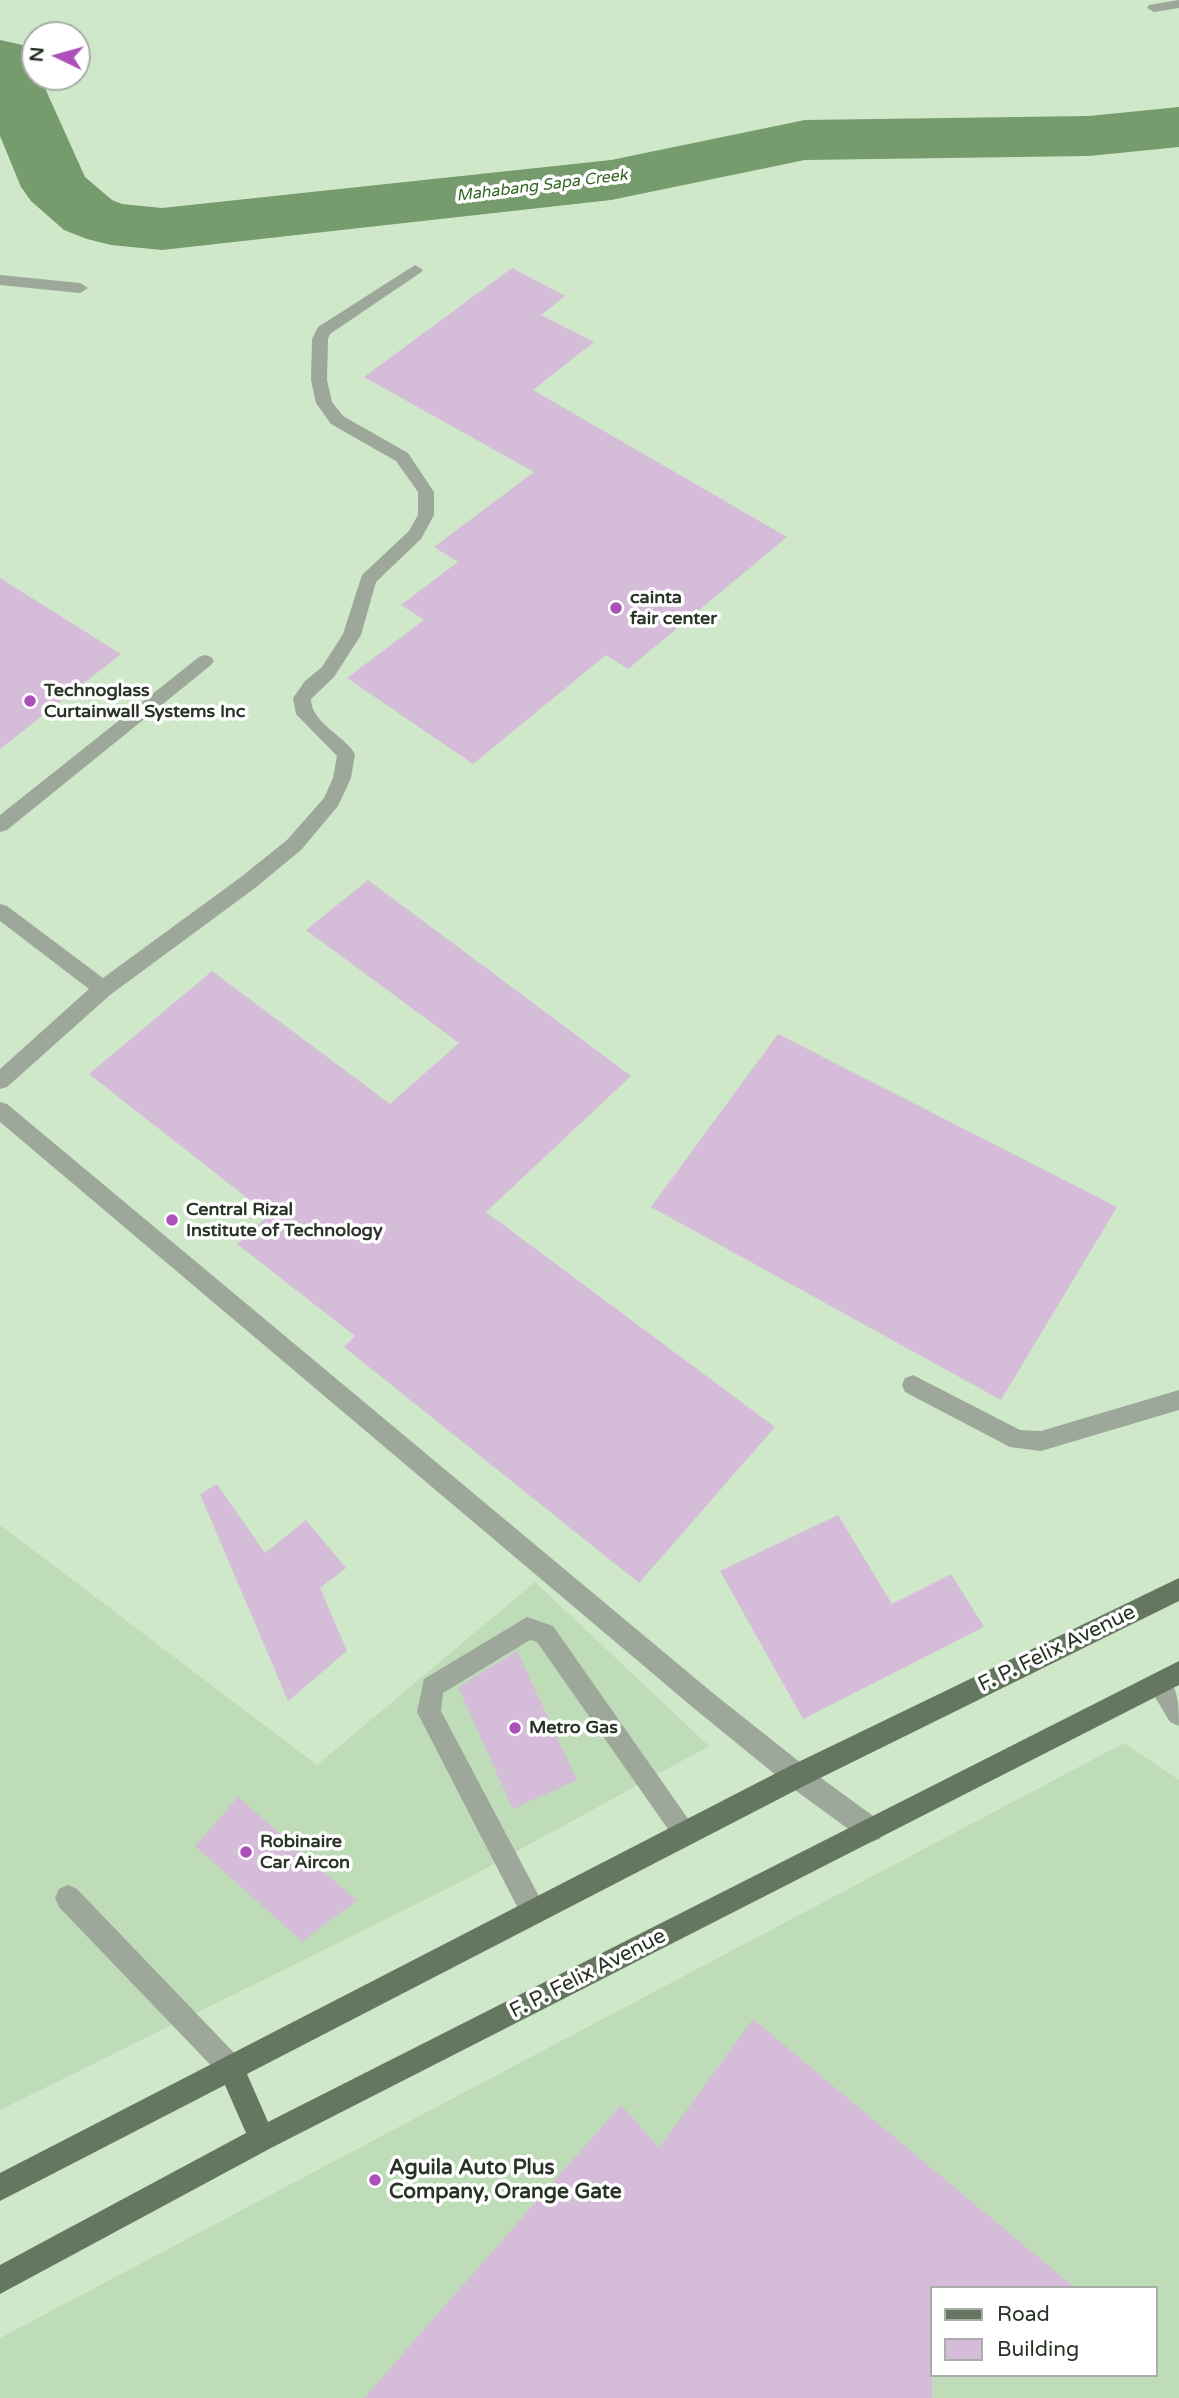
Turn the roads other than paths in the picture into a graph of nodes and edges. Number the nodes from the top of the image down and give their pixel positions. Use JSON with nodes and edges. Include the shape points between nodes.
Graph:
{"nodes":[{"id":1,"x":1179,"y":4,"type":"edge"},
{"id":2,"x":1154,"y":8,"type":"dead end"},
{"id":3,"x":415,"y":270,"type":"dead end"},
{"id":4,"x":0,"y":280,"type":"edge"},
{"id":5,"x":80,"y":288,"type":"dead end"},
{"id":6,"x":205,"y":661,"type":"dead end"},
{"id":7,"x":0,"y":825,"type":"edge"},
{"id":8,"x":0,"y":911,"type":"edge"},
{"id":9,"x":103,"y":989,"type":"junction"},
{"id":10,"x":0,"y":1081,"type":"edge"},
{"id":11,"x":0,"y":1110,"type":"edge"},
{"id":12,"x":913,"y":1385,"type":"dead end"},
{"id":13,"x":1179,"y":1401,"type":"edge"},
{"id":14,"x":1179,"y":1589,"type":"edge"},
{"id":15,"x":1169,"y":1679,"type":"edge"},
{"id":16,"x":1179,"y":1714,"type":"edge"},
{"id":17,"x":797,"y":1776,"type":"junction"},
{"id":18,"x":871,"y":1830,"type":"junction"},
{"id":19,"x":685,"y":1833,"type":"junction"},
{"id":20,"x":68,"y":1898,"type":"dead end"},
{"id":21,"x":533,"y":1911,"type":"junction"},
{"id":22,"x":231,"y":2068,"type":"junction"},
{"id":23,"x":262,"y":2139,"type":"junction"},
{"id":24,"x":0,"y":2187,"type":"edge"},
{"id":25,"x":0,"y":2280,"type":"edge"}],
"edges":[{"from":1,"to":2,"type":"street"},
{"from":3,"to":9,"type":"street","via":[[324,331],[320,340],[319,380],[324,403],[337,420],[402,457],[426,492],[426,515],[415,535],[368,579],[352,635],[328,672],[302,698],[302,709],[312,722],[346,754],[346,771],[319,817],[287,852]]},
{"from":4,"to":5,"type":"street"},
{"from":6,"to":7,"type":"street"},
{"from":8,"to":9,"type":"street"},
{"from":9,"to":10,"type":"street"},
{"from":11,"to":17,"type":"street"},
{"from":12,"to":13,"type":"street","via":[[1018,1440],[1041,1441]]},
{"from":14,"to":17,"type":"main road","name":"F. P. Felix Avenue"},
{"from":15,"to":16,"type":"street"},
{"from":15,"to":18,"type":"main road","name":"F. P. Felix Avenue"},
{"from":17,"to":18,"type":"street"},
{"from":17,"to":19,"type":"main road","name":"F. P. Felix Avenue"},
{"from":18,"to":23,"type":"main road","name":"F. P. Felix Avenue"},
{"from":19,"to":21,"type":"main road","name":"F. P. Felix Avenue"},
{"from":19,"to":21,"type":"street","via":[[545,1634],[527,1628],[432,1687],[429,1712]]},
{"from":20,"to":22,"type":"street"},
{"from":21,"to":22,"type":"main road","name":"F. P. Felix Avenue"},
{"from":22,"to":23,"type":"main road"},
{"from":22,"to":24,"type":"main road","name":"F. P. Felix Avenue"},
{"from":23,"to":25,"type":"main road","name":"F. P. Felix Avenue"}]}
